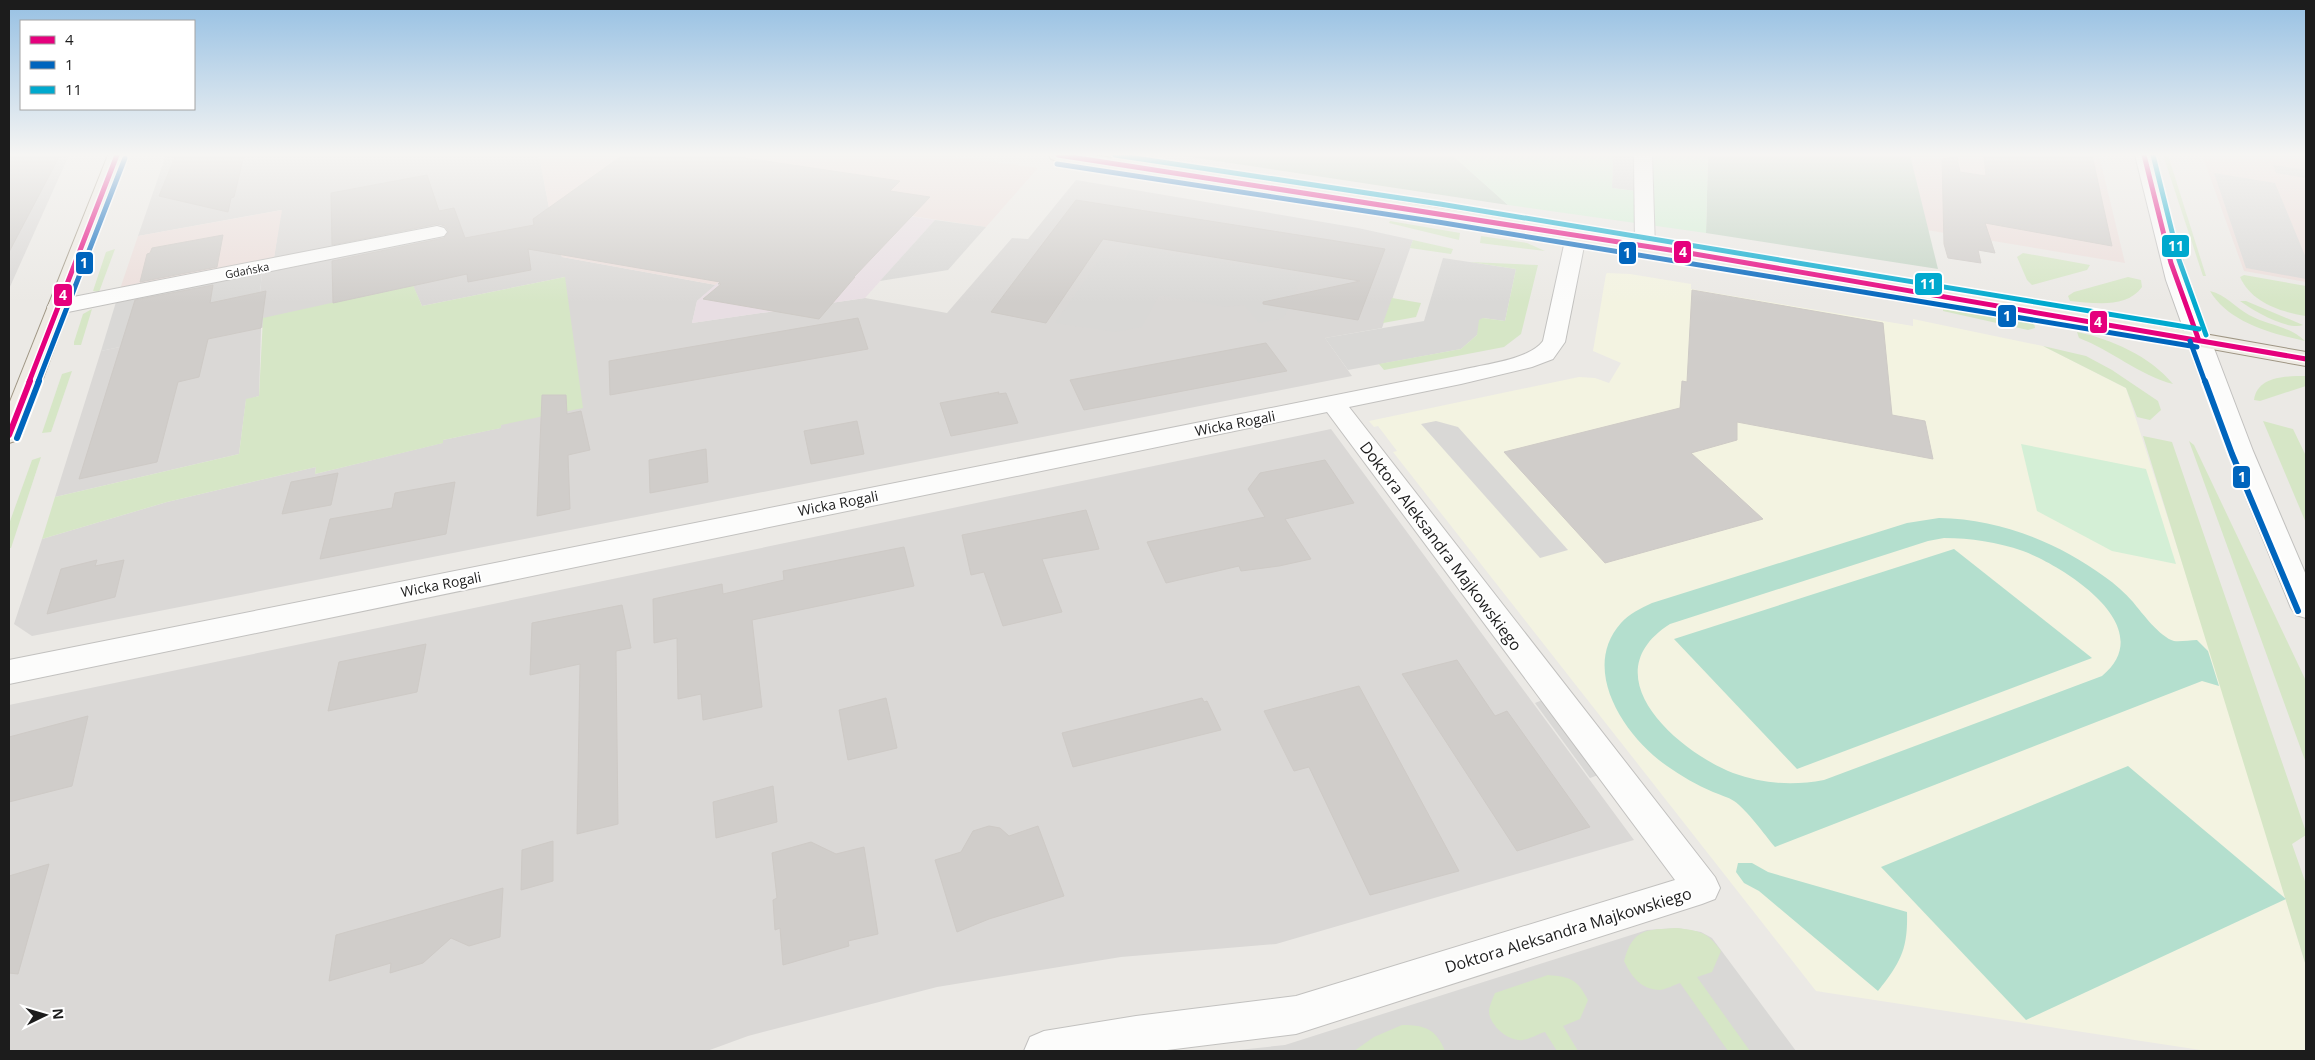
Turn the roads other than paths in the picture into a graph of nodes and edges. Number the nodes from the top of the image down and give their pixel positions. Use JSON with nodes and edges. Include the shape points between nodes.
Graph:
{"nodes":[{"id":1,"x":98,"y":204,"type":"edge"},
{"id":2,"x":1374,"y":204,"type":"edge"},
{"id":3,"x":1644,"y":204,"type":"edge"},
{"id":4,"x":2156,"y":204,"type":"edge"},
{"id":5,"x":437,"y":232,"type":"dead end"},
{"id":6,"x":1576,"y":236,"type":"junction"},
{"id":7,"x":1645,"y":248,"type":"junction"},
{"id":8,"x":58,"y":307,"type":"junction"},
{"id":9,"x":2198,"y":338,"type":"junction"},
{"id":10,"x":2306,"y":358,"type":"edge"},
{"id":11,"x":1333,"y":403,"type":"junction"},
{"id":12,"x":9,"y":435,"type":"edge"},
{"id":13,"x":2306,"y":608,"type":"edge"},
{"id":14,"x":9,"y":672,"type":"edge"},
{"id":15,"x":1044,"y":1051,"type":"edge"}],
"edges":[{"from":1,"to":8,"type":"main road"},
{"from":2,"to":6,"type":"main road"},
{"from":3,"to":7,"type":"street"},
{"from":4,"to":9,"type":"street","via":[[2171,263]]},
{"from":5,"to":8,"type":"street","name":"Gdańska"},
{"from":6,"to":7,"type":"main road"},
{"from":6,"to":11,"type":"street","name":"Wicka Rogali","via":[[1554,342],[1545,354],[1502,368]]},
{"from":7,"to":9,"type":"main road"},
{"from":8,"to":12,"type":"main road"},
{"from":9,"to":10,"type":"main road"},
{"from":9,"to":13,"type":"street","via":[[2240,451]]},
{"from":11,"to":14,"type":"street","name":"Wicka Rogali"},
{"from":11,"to":15,"type":"street","name":"Doktora Aleksandra Majkowskiego","via":[[1702,888],[1296,1015],[1136,1035]]}]}
